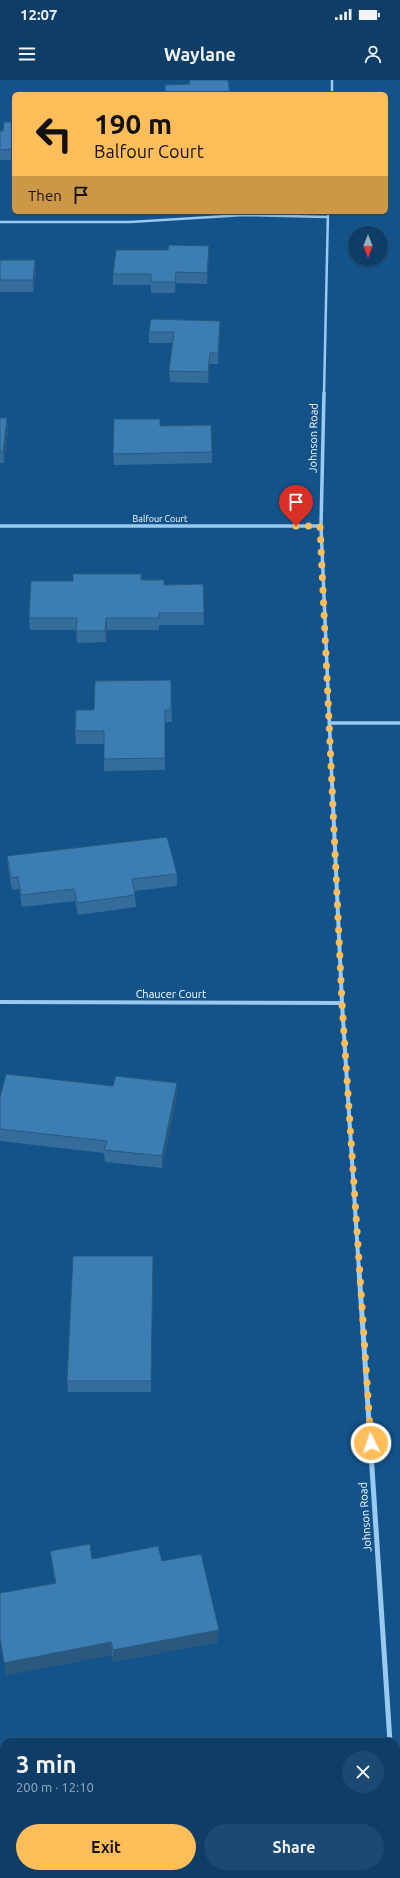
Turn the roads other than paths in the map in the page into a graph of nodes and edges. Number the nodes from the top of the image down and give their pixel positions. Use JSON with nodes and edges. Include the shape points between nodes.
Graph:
{"nodes":[{"id":1,"x":332,"y":80,"type":"edge"},
{"id":2,"x":332,"y":92,"type":"edge"},
{"id":3,"x":328,"y":214,"type":"edge"},
{"id":4,"x":0,"y":222,"type":"edge"},
{"id":5,"x":0,"y":526,"type":"edge"},
{"id":6,"x":320,"y":526,"type":"junction"},
{"id":7,"x":328,"y":723,"type":"junction"},
{"id":8,"x":400,"y":723,"type":"edge"},
{"id":9,"x":0,"y":1002,"type":"edge"},
{"id":10,"x":342,"y":1003,"type":"junction"},
{"id":11,"x":390,"y":1738,"type":"edge"}],
"edges":[{"from":1,"to":2,"type":"street"},
{"from":3,"to":4,"type":"street","via":[[244,215],[130,222]]},
{"from":3,"to":6,"type":"street","name":"Johnson Road"},
{"from":5,"to":6,"type":"street","name":"Balfour Court"},
{"from":6,"to":7,"type":"street","name":"Johnson Road"},
{"from":7,"to":8,"type":"street"},
{"from":7,"to":10,"type":"street","name":"Johnson Road"},
{"from":9,"to":10,"type":"street","name":"Chaucer Court"},
{"from":10,"to":11,"type":"street","name":"Johnson Road"}]}
